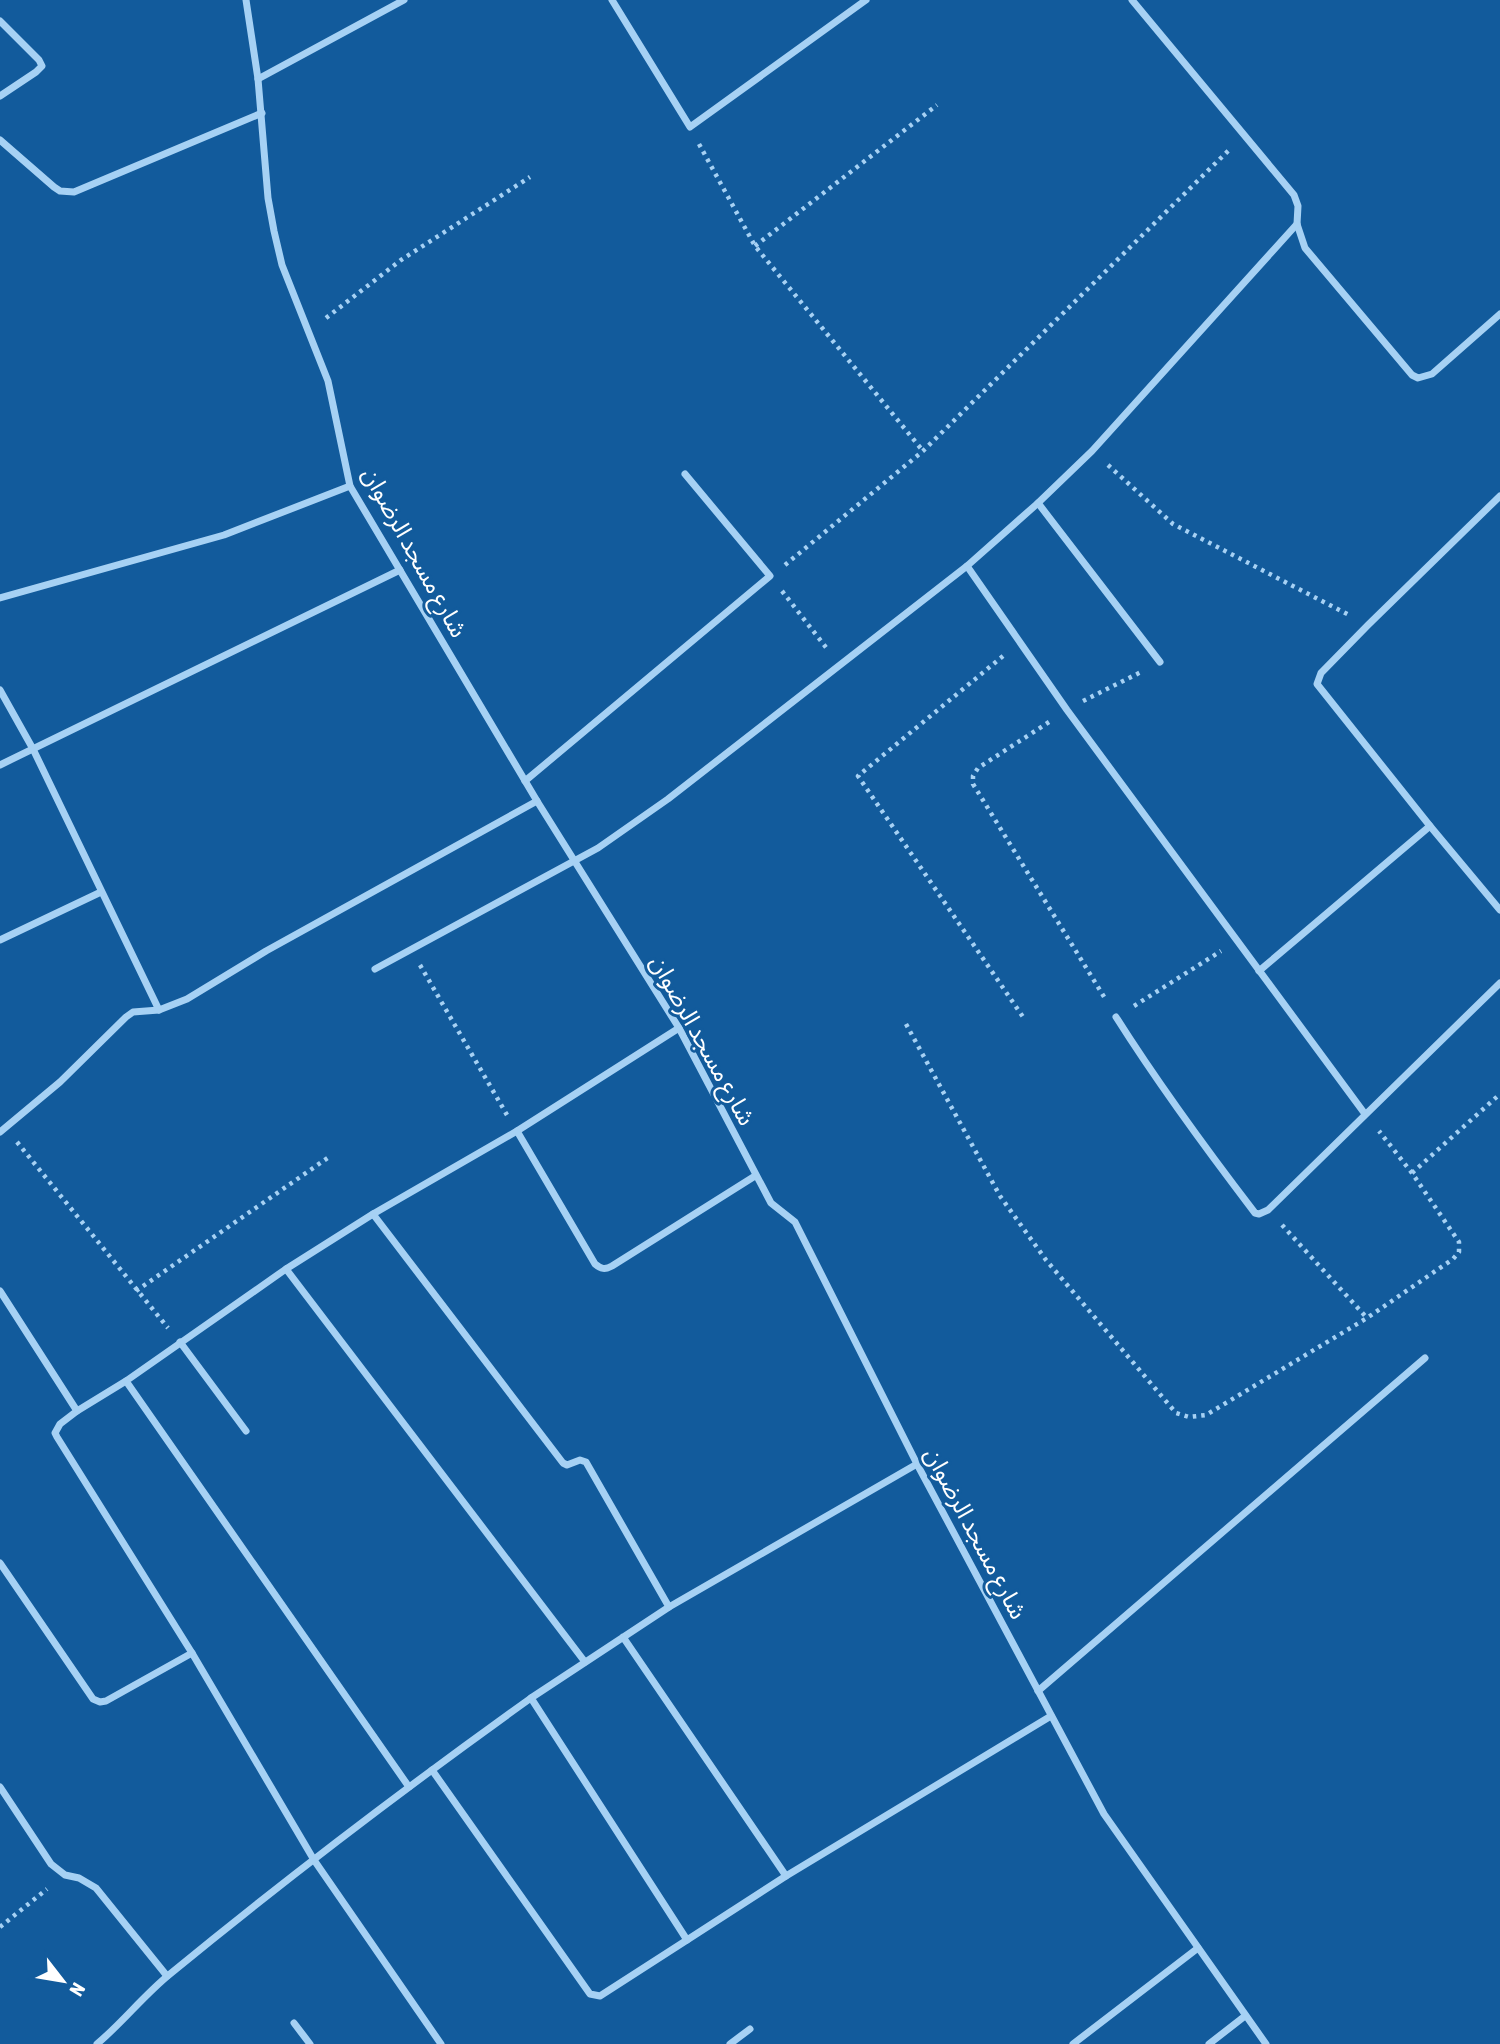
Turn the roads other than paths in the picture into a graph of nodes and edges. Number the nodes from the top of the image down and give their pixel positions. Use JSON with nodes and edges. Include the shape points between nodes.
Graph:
{"nodes":[{"id":1,"x":246,"y":0,"type":"edge"},
{"id":2,"x":404,"y":0,"type":"edge"},
{"id":3,"x":611,"y":0,"type":"edge"},
{"id":4,"x":866,"y":0,"type":"edge"},
{"id":5,"x":1132,"y":0,"type":"edge"},
{"id":6,"x":0,"y":21,"type":"edge"},
{"id":7,"x":258,"y":79,"type":"junction"},
{"id":8,"x":0,"y":96,"type":"edge"},
{"id":9,"x":261,"y":114,"type":"junction"},
{"id":10,"x":0,"y":140,"type":"edge"},
{"id":11,"x":1297,"y":224,"type":"junction"},
{"id":12,"x":1500,"y":314,"type":"edge"},
{"id":13,"x":685,"y":474,"type":"dead end"},
{"id":14,"x":350,"y":486,"type":"junction"},
{"id":15,"x":1500,"y":496,"type":"edge"},
{"id":16,"x":1038,"y":503,"type":"junction"},
{"id":17,"x":967,"y":566,"type":"junction"},
{"id":18,"x":400,"y":570,"type":"junction"},
{"id":19,"x":0,"y":598,"type":"edge"},
{"id":20,"x":1160,"y":662,"type":"road end"},
{"id":21,"x":0,"y":690,"type":"edge"},
{"id":22,"x":33,"y":748,"type":"junction"},
{"id":23,"x":0,"y":765,"type":"edge"},
{"id":24,"x":525,"y":780,"type":"junction"},
{"id":25,"x":537,"y":802,"type":"junction"},
{"id":26,"x":1430,"y":826,"type":"junction"},
{"id":27,"x":576,"y":862,"type":"junction"},
{"id":28,"x":101,"y":892,"type":"junction"},
{"id":29,"x":1500,"y":910,"type":"edge"},
{"id":30,"x":0,"y":940,"type":"edge"},
{"id":31,"x":375,"y":969,"type":"dead end"},
{"id":32,"x":1259,"y":971,"type":"junction"},
{"id":33,"x":1500,"y":983,"type":"edge"},
{"id":34,"x":159,"y":1010,"type":"junction"},
{"id":35,"x":1116,"y":1017,"type":"road end"},
{"id":36,"x":679,"y":1028,"type":"junction"},
{"id":37,"x":1365,"y":1114,"type":"junction"},
{"id":38,"x":4,"y":1130,"type":"edge"},
{"id":39,"x":517,"y":1131,"type":"junction"},
{"id":40,"x":755,"y":1176,"type":"junction"},
{"id":41,"x":373,"y":1214,"type":"junction"},
{"id":42,"x":286,"y":1269,"type":"junction"},
{"id":43,"x":0,"y":1291,"type":"edge"},
{"id":44,"x":180,"y":1342,"type":"junction"},
{"id":45,"x":1425,"y":1358,"type":"dead end"},
{"id":46,"x":126,"y":1381,"type":"junction"},
{"id":47,"x":77,"y":1411,"type":"junction"},
{"id":48,"x":246,"y":1431,"type":"dead end"},
{"id":49,"x":917,"y":1464,"type":"junction"},
{"id":50,"x":0,"y":1563,"type":"edge"},
{"id":51,"x":669,"y":1607,"type":"junction"},
{"id":52,"x":623,"y":1637,"type":"junction"},
{"id":53,"x":192,"y":1653,"type":"junction"},
{"id":54,"x":585,"y":1662,"type":"junction"},
{"id":55,"x":1038,"y":1691,"type":"junction"},
{"id":56,"x":531,"y":1698,"type":"junction"},
{"id":57,"x":1051,"y":1716,"type":"junction"},
{"id":58,"x":432,"y":1770,"type":"junction"},
{"id":59,"x":0,"y":1787,"type":"edge"},
{"id":60,"x":409,"y":1787,"type":"junction"},
{"id":61,"x":314,"y":1860,"type":"junction"},
{"id":62,"x":786,"y":1876,"type":"junction"},
{"id":63,"x":687,"y":1940,"type":"junction"},
{"id":64,"x":1198,"y":1948,"type":"junction"},
{"id":65,"x":167,"y":1976,"type":"junction"},
{"id":66,"x":1245,"y":2016,"type":"junction"},
{"id":67,"x":295,"y":2023,"type":"dead end"},
{"id":68,"x":750,"y":2029,"type":"dead end"},
{"id":69,"x":97,"y":2044,"type":"edge"},
{"id":70,"x":310,"y":2044,"type":"edge"},
{"id":71,"x":441,"y":2044,"type":"edge"},
{"id":72,"x":730,"y":2044,"type":"edge"},
{"id":73,"x":1073,"y":2044,"type":"edge"},
{"id":74,"x":1209,"y":2044,"type":"edge"},
{"id":75,"x":1266,"y":2044,"type":"edge"}],
"edges":[{"from":1,"to":7,"type":"street","name":"شارع مسجد الرضوان"},
{"from":2,"to":7,"type":"street"},
{"from":3,"to":4,"type":"street","via":[[690,127]]},
{"from":5,"to":11,"type":"street","via":[[1294,195]]},
{"from":6,"to":8,"type":"street","via":[[42,66]]},
{"from":7,"to":9,"type":"street","name":"شارع مسجد الرضوان"},
{"from":9,"to":10,"type":"street","via":[[74,192],[54,187]]},
{"from":9,"to":14,"type":"street","name":"شارع مسجد الرضوان","via":[[268,198],[282,265],[328,381]]},
{"from":11,"to":12,"type":"street","via":[[1305,248],[1418,378],[1432,374]]},
{"from":11,"to":16,"type":"street","via":[[1092,451]]},
{"from":13,"to":24,"type":"street","via":[[771,576]]},
{"from":14,"to":18,"type":"street","name":"شارع مسجد الرضوان"},
{"from":14,"to":19,"type":"street","via":[[224,535]]},
{"from":15,"to":26,"type":"street","via":[[1321,673],[1317,684]]},
{"from":16,"to":17,"type":"street"},
{"from":16,"to":20,"type":"street"},
{"from":17,"to":27,"type":"street","via":[[668,799]]},
{"from":17,"to":32,"type":"street"},
{"from":18,"to":22,"type":"street"},
{"from":18,"to":24,"type":"street","name":"شارع مسجد الرضوان"},
{"from":21,"to":22,"type":"street"},
{"from":22,"to":23,"type":"street"},
{"from":22,"to":28,"type":"street"},
{"from":24,"to":25,"type":"street","name":"شارع مسجد الرضوان"},
{"from":25,"to":27,"type":"street","name":"شارع مسجد الرضوان"},
{"from":25,"to":34,"type":"street","via":[[187,999]]},
{"from":26,"to":29,"type":"street"},
{"from":26,"to":32,"type":"street"},
{"from":27,"to":31,"type":"street"},
{"from":27,"to":36,"type":"street","name":"شارع مسجد الرضوان"},
{"from":28,"to":30,"type":"street"},
{"from":28,"to":34,"type":"street"},
{"from":32,"to":37,"type":"street"},
{"from":33,"to":37,"type":"street"},
{"from":34,"to":38,"type":"street","via":[[126,1017]]},
{"from":35,"to":37,"type":"street","via":[[1166,1094],[1259,1214]]},
{"from":36,"to":39,"type":"street"},
{"from":36,"to":40,"type":"street","name":"شارع مسجد الرضوان"},
{"from":39,"to":40,"type":"street","via":[[595,1264],[606,1269]]},
{"from":39,"to":41,"type":"street"},
{"from":40,"to":49,"type":"street","name":"شارع مسجد الرضوان","via":[[775,1208],[795,1222]]},
{"from":41,"to":42,"type":"street"},
{"from":41,"to":51,"type":"street","via":[[563,1463],[586,1462]]},
{"from":42,"to":44,"type":"street"},
{"from":42,"to":54,"type":"street"},
{"from":43,"to":47,"type":"street"},
{"from":44,"to":46,"type":"street"},
{"from":44,"to":48,"type":"street"},
{"from":45,"to":55,"type":"street"},
{"from":46,"to":47,"type":"street"},
{"from":46,"to":60,"type":"street"},
{"from":47,"to":53,"type":"street","via":[[57,1427],[57,1437]]},
{"from":49,"to":51,"type":"street"},
{"from":49,"to":55,"type":"street","name":"شارع مسجد الرضوان"},
{"from":50,"to":53,"type":"street","via":[[93,1699],[106,1701]]},
{"from":51,"to":52,"type":"street"},
{"from":52,"to":54,"type":"street"},
{"from":52,"to":62,"type":"street"},
{"from":53,"to":61,"type":"street"},
{"from":54,"to":56,"type":"street"},
{"from":55,"to":57,"type":"street","name":"شارع مسجد الرضوان"},
{"from":56,"to":58,"type":"street"},
{"from":56,"to":63,"type":"street"},
{"from":57,"to":62,"type":"street"},
{"from":57,"to":64,"type":"street","name":"شارع مسجد الرضوان","via":[[1104,1814]]},
{"from":58,"to":60,"type":"street"},
{"from":58,"to":63,"type":"street","via":[[590,1994],[600,1996]]},
{"from":59,"to":65,"type":"street","via":[[44,1856],[65,1875],[96,1888]]},
{"from":60,"to":61,"type":"street"},
{"from":61,"to":65,"type":"street"},
{"from":61,"to":71,"type":"street"},
{"from":62,"to":63,"type":"street"},
{"from":64,"to":66,"type":"street","name":"شارع مسجد الرضوان"},
{"from":64,"to":73,"type":"street"},
{"from":65,"to":69,"type":"street"},
{"from":66,"to":74,"type":"street"},
{"from":66,"to":75,"type":"street","name":"شارع مسجد الرضوان"},
{"from":67,"to":70,"type":"street"},
{"from":68,"to":72,"type":"street"}]}
